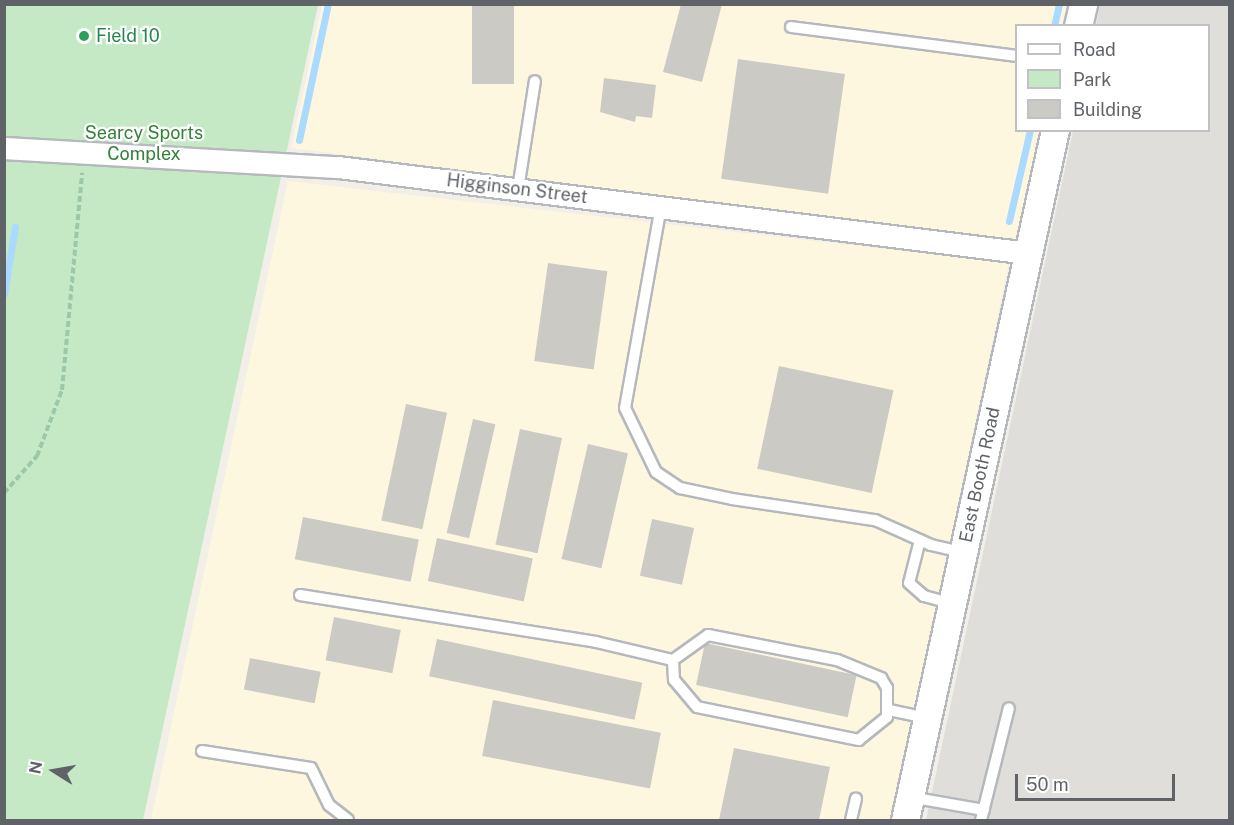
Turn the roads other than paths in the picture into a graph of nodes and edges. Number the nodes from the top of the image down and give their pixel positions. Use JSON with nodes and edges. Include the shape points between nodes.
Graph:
{"nodes":[{"id":1,"x":1083,"y":4,"type":"edge"},
{"id":2,"x":1078,"y":24,"type":"edge"},
{"id":3,"x":791,"y":27,"type":"dead end"},
{"id":4,"x":1015,"y":56,"type":"edge"},
{"id":5,"x":535,"y":81,"type":"dead end"},
{"id":6,"x":1055,"y":132,"type":"edge"},
{"id":7,"x":4,"y":148,"type":"edge"},
{"id":8,"x":518,"y":189,"type":"junction"},
{"id":9,"x":661,"y":206,"type":"junction"},
{"id":10,"x":1028,"y":253,"type":"junction"},
{"id":11,"x":920,"y":540,"type":"junction"},
{"id":12,"x":963,"y":552,"type":"junction"},
{"id":13,"x":300,"y":595,"type":"dead end"},
{"id":14,"x":952,"y":604,"type":"junction"},
{"id":15,"x":673,"y":660,"type":"junction"},
{"id":16,"x":1009,"y":708,"type":"dead end"},
{"id":17,"x":888,"y":710,"type":"junction"},
{"id":18,"x":927,"y":718,"type":"junction"},
{"id":19,"x":202,"y":751,"type":"dead end"},
{"id":20,"x":856,"y":799,"type":"dead end"},
{"id":21,"x":908,"y":809,"type":"edge"},
{"id":22,"x":982,"y":815,"type":"edge"},
{"id":23,"x":348,"y":820,"type":"edge"},
{"id":24,"x":851,"y":820,"type":"edge"}],
"edges":[{"from":1,"to":2,"type":"street"},
{"from":3,"to":4,"type":"lane"},
{"from":5,"to":8,"type":"lane"},
{"from":6,"to":10,"type":"street","name":"East Booth Road"},
{"from":7,"to":8,"type":"street","name":"Higginson Street","via":[[338,167]]},
{"from":8,"to":9,"type":"street","name":"Higginson Street"},
{"from":9,"to":10,"type":"street","name":"Higginson Street"},
{"from":9,"to":11,"type":"lane","via":[[626,408],[656,472],[680,488],[875,520]]},
{"from":10,"to":12,"type":"street","name":"East Booth Road"},
{"from":11,"to":12,"type":"lane"},
{"from":11,"to":14,"type":"lane","via":[[909,583],[924,596]]},
{"from":12,"to":14,"type":"street","name":"East Booth Road"},
{"from":13,"to":15,"type":"lane","via":[[596,642]]},
{"from":14,"to":18,"type":"street","name":"East Booth Road"},
{"from":15,"to":17,"type":"lane","via":[[708,635],[837,660],[881,678]]},
{"from":15,"to":17,"type":"lane","via":[[674,680],[697,707],[859,740],[882,727]]},
{"from":16,"to":22,"type":"lane"},
{"from":17,"to":18,"type":"lane"},
{"from":18,"to":21,"type":"street","name":"East Booth Road"},
{"from":19,"to":23,"type":"lane","via":[[311,768],[329,805]]},
{"from":20,"to":24,"type":"lane"},
{"from":21,"to":22,"type":"lane"}]}
